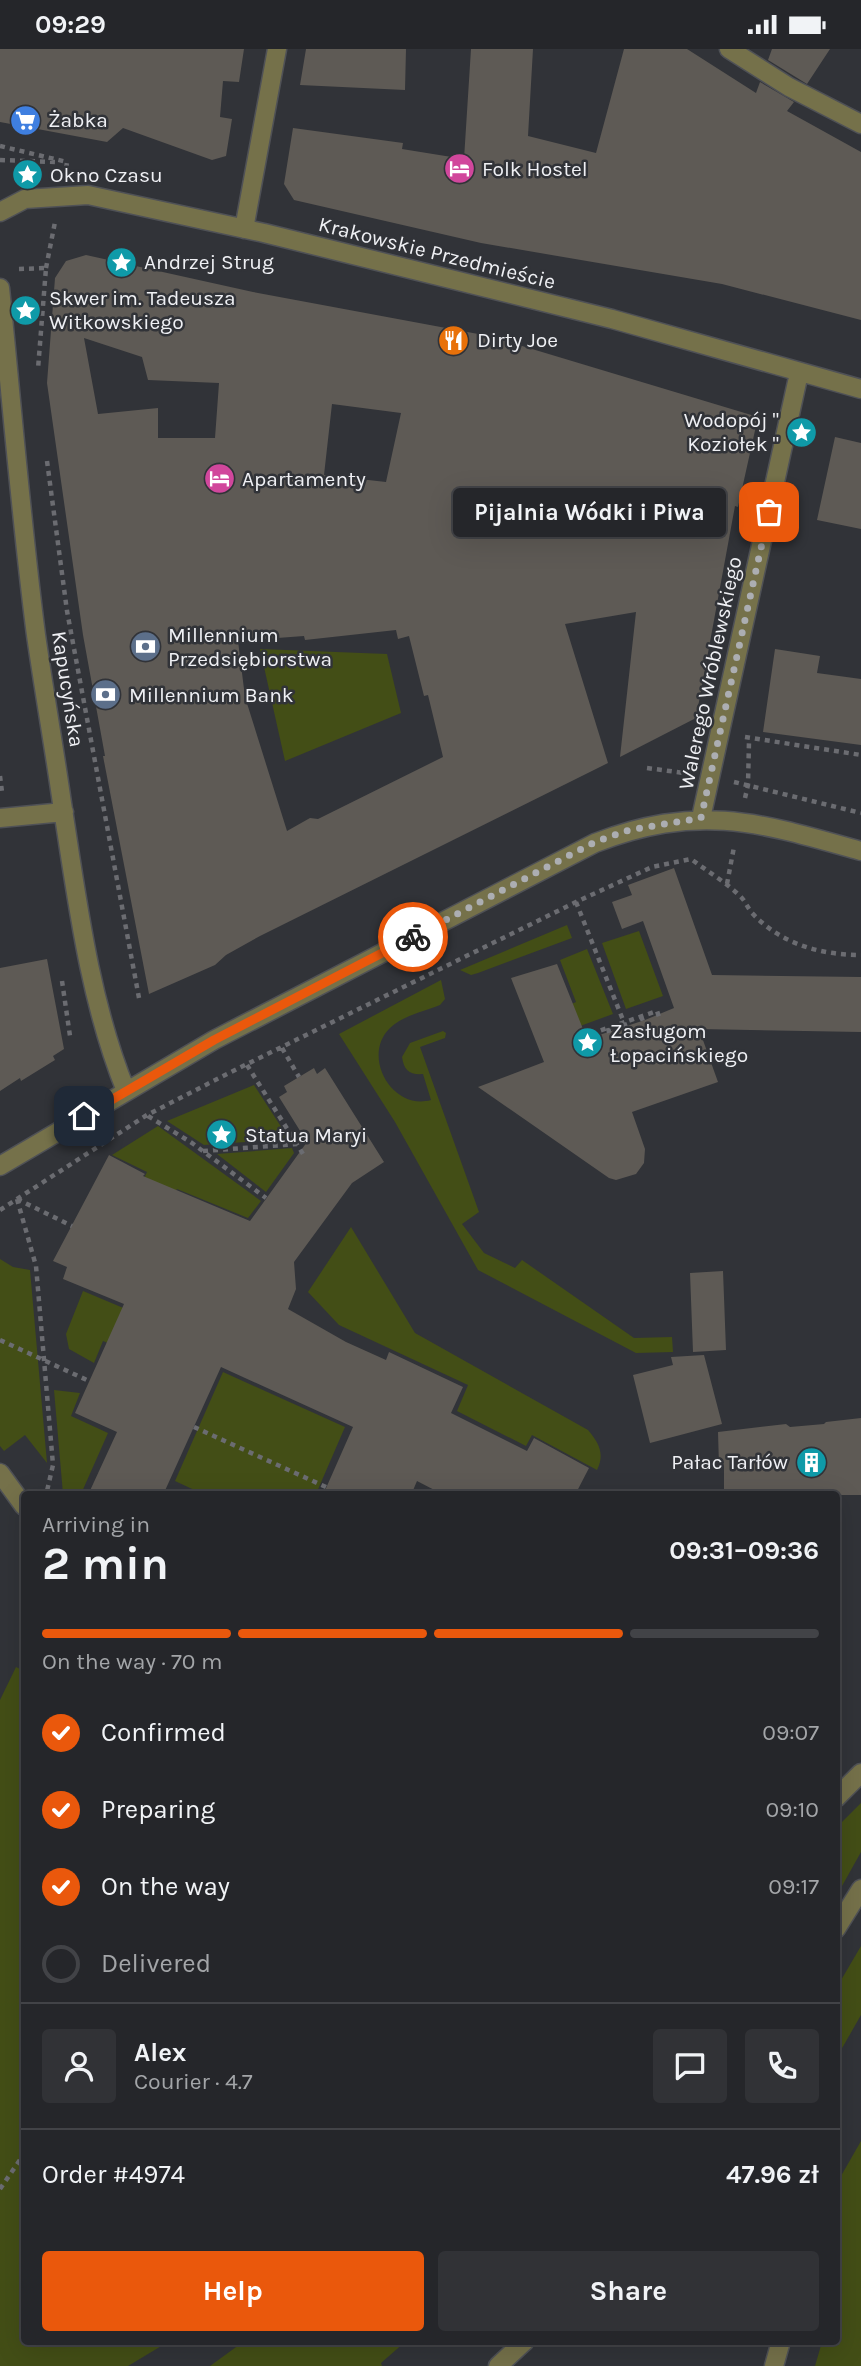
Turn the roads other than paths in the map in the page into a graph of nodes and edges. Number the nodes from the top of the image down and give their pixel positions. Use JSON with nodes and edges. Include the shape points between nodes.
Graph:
{"nodes":[{"id":1,"x":277,"y":49,"type":"edge"},
{"id":2,"x":729,"y":49,"type":"edge"},
{"id":3,"x":861,"y":124,"type":"edge"},
{"id":4,"x":0,"y":212,"type":"edge"},
{"id":5,"x":244,"y":229,"type":"junction"},
{"id":6,"x":0,"y":288,"type":"edge"},
{"id":7,"x":799,"y":373,"type":"junction"},
{"id":8,"x":861,"y":389,"type":"edge"},
{"id":9,"x":64,"y":812,"type":"junction"},
{"id":10,"x":0,"y":818,"type":"edge"},
{"id":11,"x":701,"y":818,"type":"junction"},
{"id":12,"x":861,"y":851,"type":"edge"},
{"id":13,"x":126,"y":1091,"type":"junction"},
{"id":14,"x":0,"y":1167,"type":"edge"},
{"id":15,"x":0,"y":1473,"type":"edge"},
{"id":16,"x":21,"y":1502,"type":"edge"},
{"id":17,"x":861,"y":1773,"type":"edge"},
{"id":18,"x":840,"y":1794,"type":"edge"},
{"id":19,"x":861,"y":1889,"type":"edge"},
{"id":20,"x":840,"y":1923,"type":"edge"},
{"id":21,"x":521,"y":2345,"type":"edge"},
{"id":22,"x":780,"y":2345,"type":"edge"},
{"id":23,"x":498,"y":2366,"type":"edge"},
{"id":24,"x":774,"y":2366,"type":"edge"}],
"edges":[{"from":1,"to":5,"type":"street"},
{"from":2,"to":3,"type":"street"},
{"from":4,"to":5,"type":"street","name":"Krakowskie Przedmieście","via":[[25,199],[88,195]]},
{"from":5,"to":7,"type":"street","name":"Krakowskie Przedmieście","via":[[612,320]]},
{"from":6,"to":9,"type":"street","name":"Kapucyńska","via":[[36,635]]},
{"from":7,"to":8,"type":"street","name":"Krakowskie Przedmieście"},
{"from":7,"to":11,"type":"street","name":"Walerego Wróblewskiego"},
{"from":9,"to":10,"type":"street"},
{"from":9,"to":13,"type":"street","name":"Kapucyńska","via":[[102,1018]]},
{"from":11,"to":12,"type":"street","via":[[772,826]]},
{"from":11,"to":13,"type":"street","via":[[629,830],[595,842],[301,994]]},
{"from":13,"to":14,"type":"street"},
{"from":15,"to":16,"type":"street"},
{"from":17,"to":18,"type":"street"},
{"from":19,"to":20,"type":"street"},
{"from":21,"to":23,"type":"street"},
{"from":22,"to":24,"type":"street"}]}
